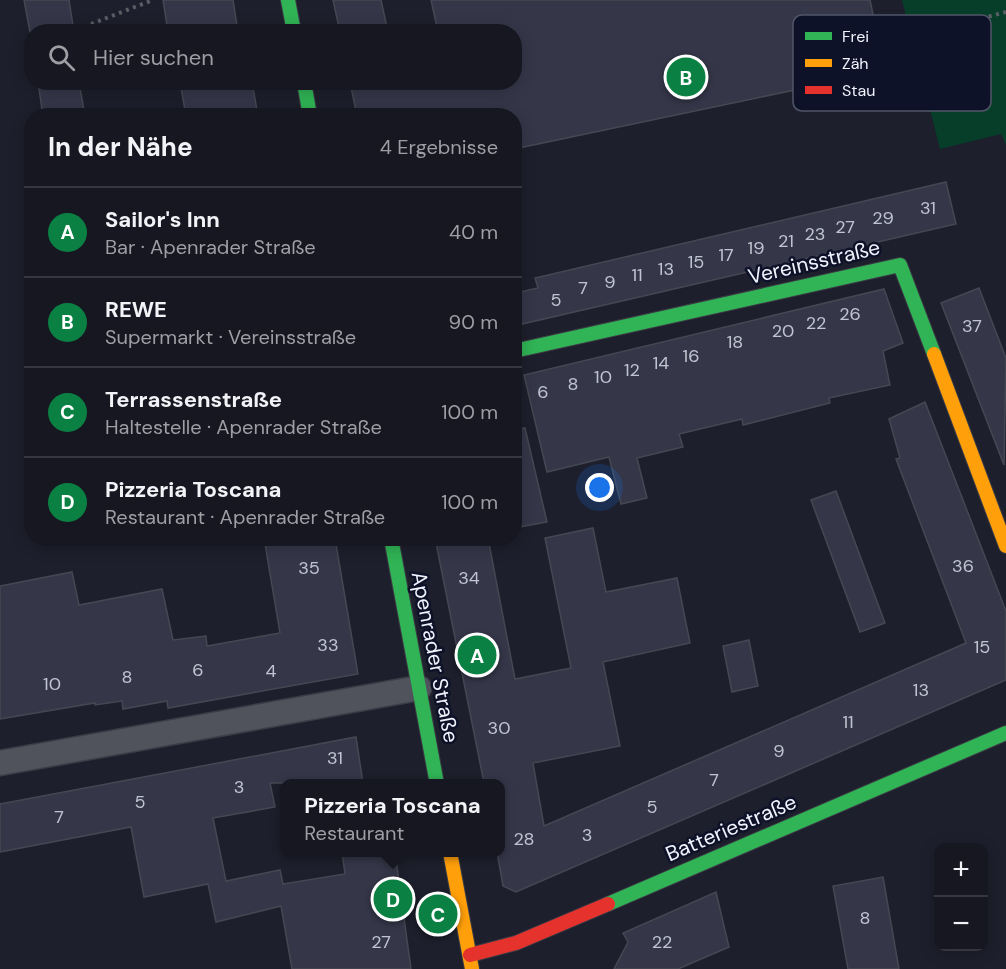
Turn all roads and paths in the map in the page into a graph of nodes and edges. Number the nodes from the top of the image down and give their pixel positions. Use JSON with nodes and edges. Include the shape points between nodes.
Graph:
{"nodes":[{"id":1,"x":153,"y":0,"type":"edge"},
{"id":2,"x":288,"y":0,"type":"edge"},
{"id":3,"x":1006,"y":12,"type":"edge"},
{"id":4,"x":991,"y":16,"type":"edge"},
{"id":5,"x":91,"y":24,"type":"dead end"},
{"id":6,"x":292,"y":24,"type":"edge"},
{"id":7,"x":305,"y":90,"type":"edge"},
{"id":8,"x":309,"y":108,"type":"edge"},
{"id":9,"x":522,"y":349,"type":"edge"},
{"id":10,"x":392,"y":546,"type":"edge"},
{"id":11,"x":1006,"y":546,"type":"edge"},
{"id":12,"x":419,"y":688,"type":"junction"},
{"id":13,"x":1006,"y":733,"type":"edge"},
{"id":14,"x":0,"y":763,"type":"edge"},
{"id":15,"x":436,"y":779,"type":"edge"},
{"id":16,"x":451,"y":857,"type":"edge"},
{"id":17,"x":471,"y":962,"type":"edge"}],
"edges":[{"from":1,"to":5,"type":"path"},
{"from":2,"to":6,"type":"street"},
{"from":3,"to":4,"type":"path"},
{"from":7,"to":8,"type":"street"},
{"from":9,"to":11,"type":"street","name":"Vereinsstraße","via":[[900,265]]},
{"from":10,"to":12,"type":"street","name":"Apenrader Straße"},
{"from":12,"to":14,"type":"street"},
{"from":12,"to":15,"type":"street","name":"Apenrader Straße"},
{"from":13,"to":17,"type":"street","name":"Batteriestraße"},
{"from":16,"to":17,"type":"street"}]}
